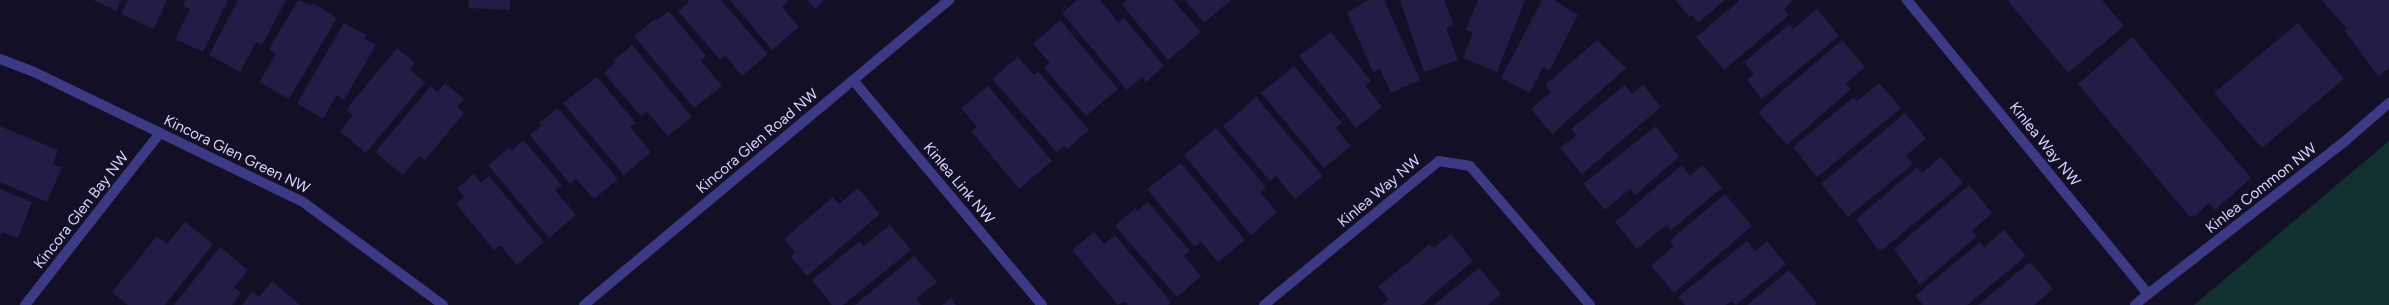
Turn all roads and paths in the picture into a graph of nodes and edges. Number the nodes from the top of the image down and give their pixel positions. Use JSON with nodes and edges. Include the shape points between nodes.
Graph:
{"nodes":[{"id":1,"x":949,"y":0,"type":"edge"},
{"id":2,"x":1907,"y":0,"type":"edge"},
{"id":3,"x":0,"y":59,"type":"edge"},
{"id":4,"x":853,"y":80,"type":"junction"},
{"id":5,"x":2389,"y":103,"type":"edge"},
{"id":6,"x":160,"y":133,"type":"junction"},
{"id":7,"x":2148,"y":294,"type":"junction"},
{"id":8,"x":25,"y":305,"type":"edge"},
{"id":9,"x":442,"y":305,"type":"edge"},
{"id":10,"x":584,"y":305,"type":"edge"},
{"id":11,"x":1042,"y":305,"type":"edge"},
{"id":12,"x":1264,"y":305,"type":"edge"},
{"id":13,"x":1590,"y":305,"type":"edge"},
{"id":14,"x":2134,"y":305,"type":"edge"}],
"edges":[{"from":1,"to":4,"type":"street","name":"Kincora Glen Road NW"},
{"from":2,"to":7,"type":"street","name":"Kinlea Way NW"},
{"from":3,"to":6,"type":"street","name":"Kincora Glen Green NW","via":[[34,72]]},
{"from":4,"to":10,"type":"street","name":"Kincora Glen Road NW"},
{"from":4,"to":11,"type":"street","name":"Kinlea Link NW"},
{"from":5,"to":7,"type":"street","name":"Kinlea Common NW","via":[[2344,142]]},
{"from":6,"to":8,"type":"street","name":"Kincora Glen Bay NW"},
{"from":6,"to":9,"type":"street","name":"Kincora Glen Green NW","via":[[303,202]]},
{"from":7,"to":14,"type":"street"},
{"from":12,"to":13,"type":"street","name":"Kinlea Way NW","via":[[1439,160],[1470,166]]}]}
